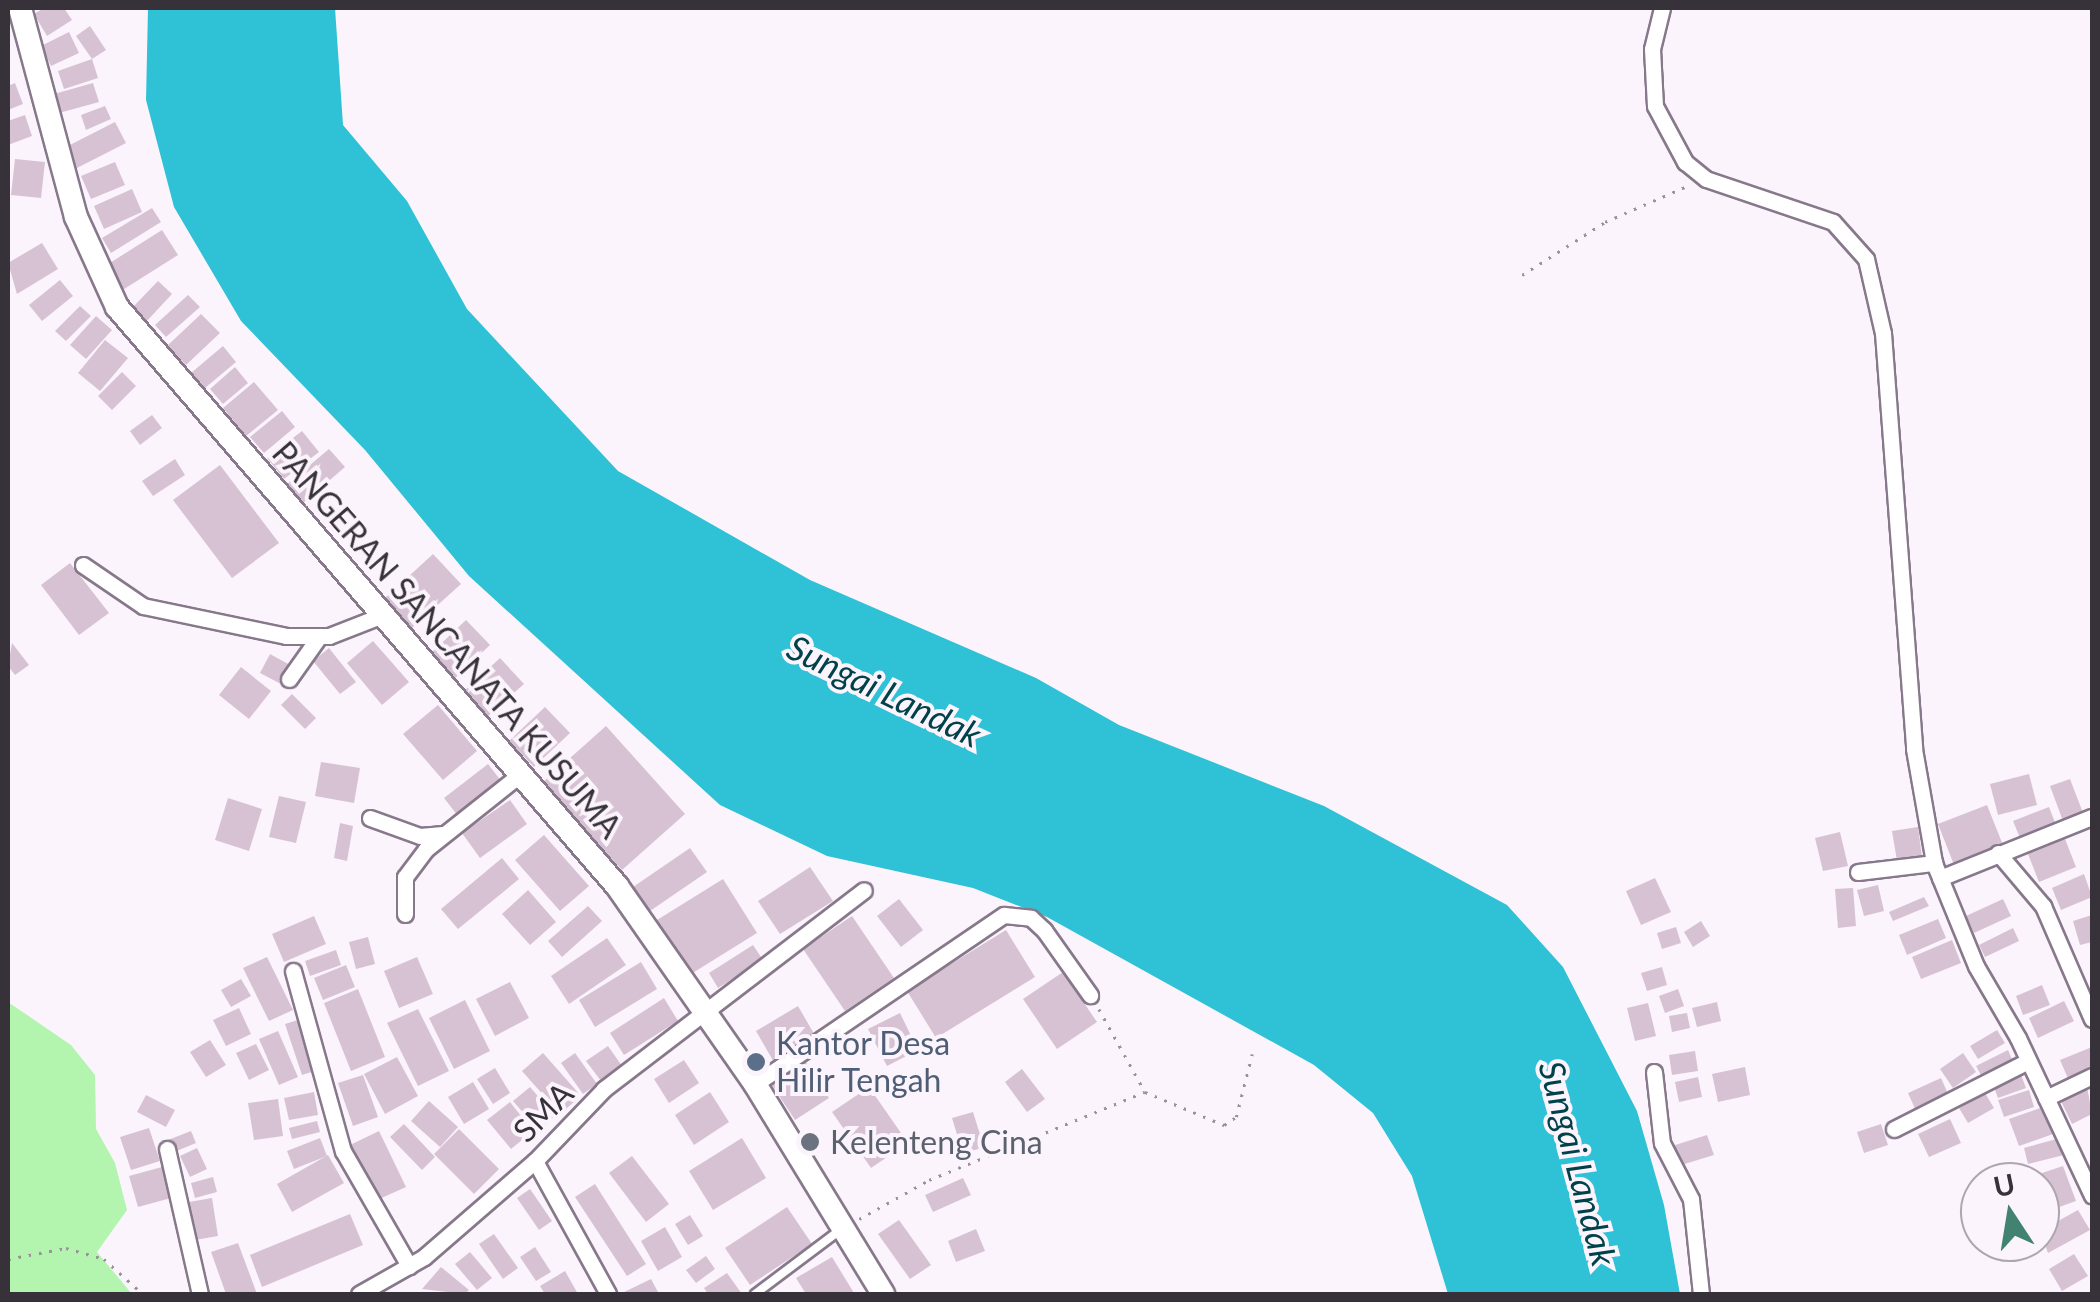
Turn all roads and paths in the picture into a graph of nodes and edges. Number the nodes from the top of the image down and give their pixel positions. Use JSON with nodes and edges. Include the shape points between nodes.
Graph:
{"nodes":[{"id":1,"x":20,"y":8,"type":"edge"},
{"id":2,"x":1662,"y":8,"type":"edge"},
{"id":3,"x":1706,"y":180,"type":"junction"},
{"id":4,"x":1522,"y":275,"type":"dead end"},
{"id":5,"x":84,"y":565,"type":"dead end"},
{"id":6,"x":374,"y":610,"type":"junction"},
{"id":7,"x":318,"y":638,"type":"junction"},
{"id":8,"x":289,"y":679,"type":"dead end"},
{"id":9,"x":522,"y":773,"type":"junction"},
{"id":10,"x":2092,"y":817,"type":"edge"},
{"id":11,"x":370,"y":818,"type":"dead end"},
{"id":12,"x":444,"y":834,"type":"junction"},
{"id":13,"x":1998,"y":853,"type":"junction"},
{"id":14,"x":1937,"y":870,"type":"junction"},
{"id":15,"x":1858,"y":872,"type":"dead end"},
{"id":16,"x":864,"y":890,"type":"dead end"},
{"id":17,"x":404,"y":914,"type":"dead end"},
{"id":18,"x":293,"y":970,"type":"dead end"},
{"id":19,"x":1090,"y":995,"type":"joint"},
{"id":20,"x":704,"y":1010,"type":"junction"},
{"id":21,"x":2091,"y":1014,"type":"edge"},
{"id":22,"x":1252,"y":1054,"type":"dead end"},
{"id":23,"x":2028,"y":1060,"type":"junction"},
{"id":24,"x":1654,"y":1072,"type":"dead end"},
{"id":25,"x":2092,"y":1076,"type":"edge"},
{"id":26,"x":755,"y":1084,"type":"junction"},
{"id":27,"x":1145,"y":1092,"type":"junction"},
{"id":28,"x":2046,"y":1098,"type":"junction"},
{"id":29,"x":1894,"y":1128,"type":"dead end"},
{"id":30,"x":168,"y":1149,"type":"dead end"},
{"id":31,"x":534,"y":1161,"type":"junction"},
{"id":32,"x":2092,"y":1195,"type":"edge"},
{"id":33,"x":844,"y":1227,"type":"junction"},
{"id":34,"x":8,"y":1259,"type":"edge"},
{"id":35,"x":409,"y":1266,"type":"junction"},
{"id":36,"x":142,"y":1294,"type":"edge"},
{"id":37,"x":200,"y":1294,"type":"edge"},
{"id":38,"x":358,"y":1294,"type":"edge"},
{"id":39,"x":608,"y":1294,"type":"edge"},
{"id":40,"x":755,"y":1294,"type":"edge"},
{"id":41,"x":883,"y":1294,"type":"edge"},
{"id":42,"x":1701,"y":1294,"type":"edge"}],
"edges":[{"from":1,"to":6,"type":"street","name":"PANGERAN SANCANATA KUSUMA","via":[[72,201],[105,287],[132,328]]},
{"from":2,"to":3,"type":"street","via":[[1652,50],[1655,106],[1672,144]]},
{"from":3,"to":4,"type":"path","via":[[1605,222]]},
{"from":3,"to":14,"type":"street","via":[[1824,218],[1848,232],[1866,259],[1878,300],[1891,408],[1914,749]]},
{"from":5,"to":7,"type":"street","via":[[143,606]]},
{"from":6,"to":7,"type":"street"},
{"from":6,"to":9,"type":"street","name":"PANGERAN SANCANATA KUSUMA"},
{"from":7,"to":8,"type":"street"},
{"from":9,"to":12,"type":"street"},
{"from":9,"to":20,"type":"street","name":"PANGERAN SANCANATA KUSUMA","via":[[618,886]]},
{"from":10,"to":13,"type":"street"},
{"from":11,"to":12,"type":"street","via":[[420,836]]},
{"from":12,"to":17,"type":"street","via":[[408,872]]},
{"from":13,"to":14,"type":"street"},
{"from":13,"to":21,"type":"street","via":[[2042,906]]},
{"from":14,"to":15,"type":"street"},
{"from":14,"to":23,"type":"street","via":[[1976,966]]},
{"from":16,"to":20,"type":"street","name":"SMA"},
{"from":18,"to":35,"type":"street","via":[[349,1164]]},
{"from":19,"to":26,"type":"street","via":[[1044,930],[1031,918],[1004,914]]},
{"from":19,"to":27,"type":"path"},
{"from":20,"to":26,"type":"street","name":"PANGERAN SANCANATA KUSUMA"},
{"from":20,"to":31,"type":"street","name":"SMA","via":[[604,1089]]},
{"from":22,"to":27,"type":"path","via":[[1236,1118],[1224,1125]]},
{"from":23,"to":28,"type":"street"},
{"from":23,"to":29,"type":"street"},
{"from":24,"to":42,"type":"street","via":[[1662,1144],[1691,1198]]},
{"from":25,"to":28,"type":"street"},
{"from":26,"to":33,"type":"street","name":"PANGERAN SANCANATA KUSUMA"},
{"from":27,"to":33,"type":"path","via":[[939,1175]]},
{"from":28,"to":32,"type":"street"},
{"from":30,"to":37,"type":"street"},
{"from":31,"to":35,"type":"street","name":"SMA"},
{"from":31,"to":39,"type":"street"},
{"from":33,"to":40,"type":"lane"},
{"from":33,"to":41,"type":"street","name":"PANGERAN SANCANATA KUSUMA"},
{"from":34,"to":36,"type":"path","via":[[66,1248],[104,1259]]},
{"from":35,"to":38,"type":"street","name":"SMA"}]}
